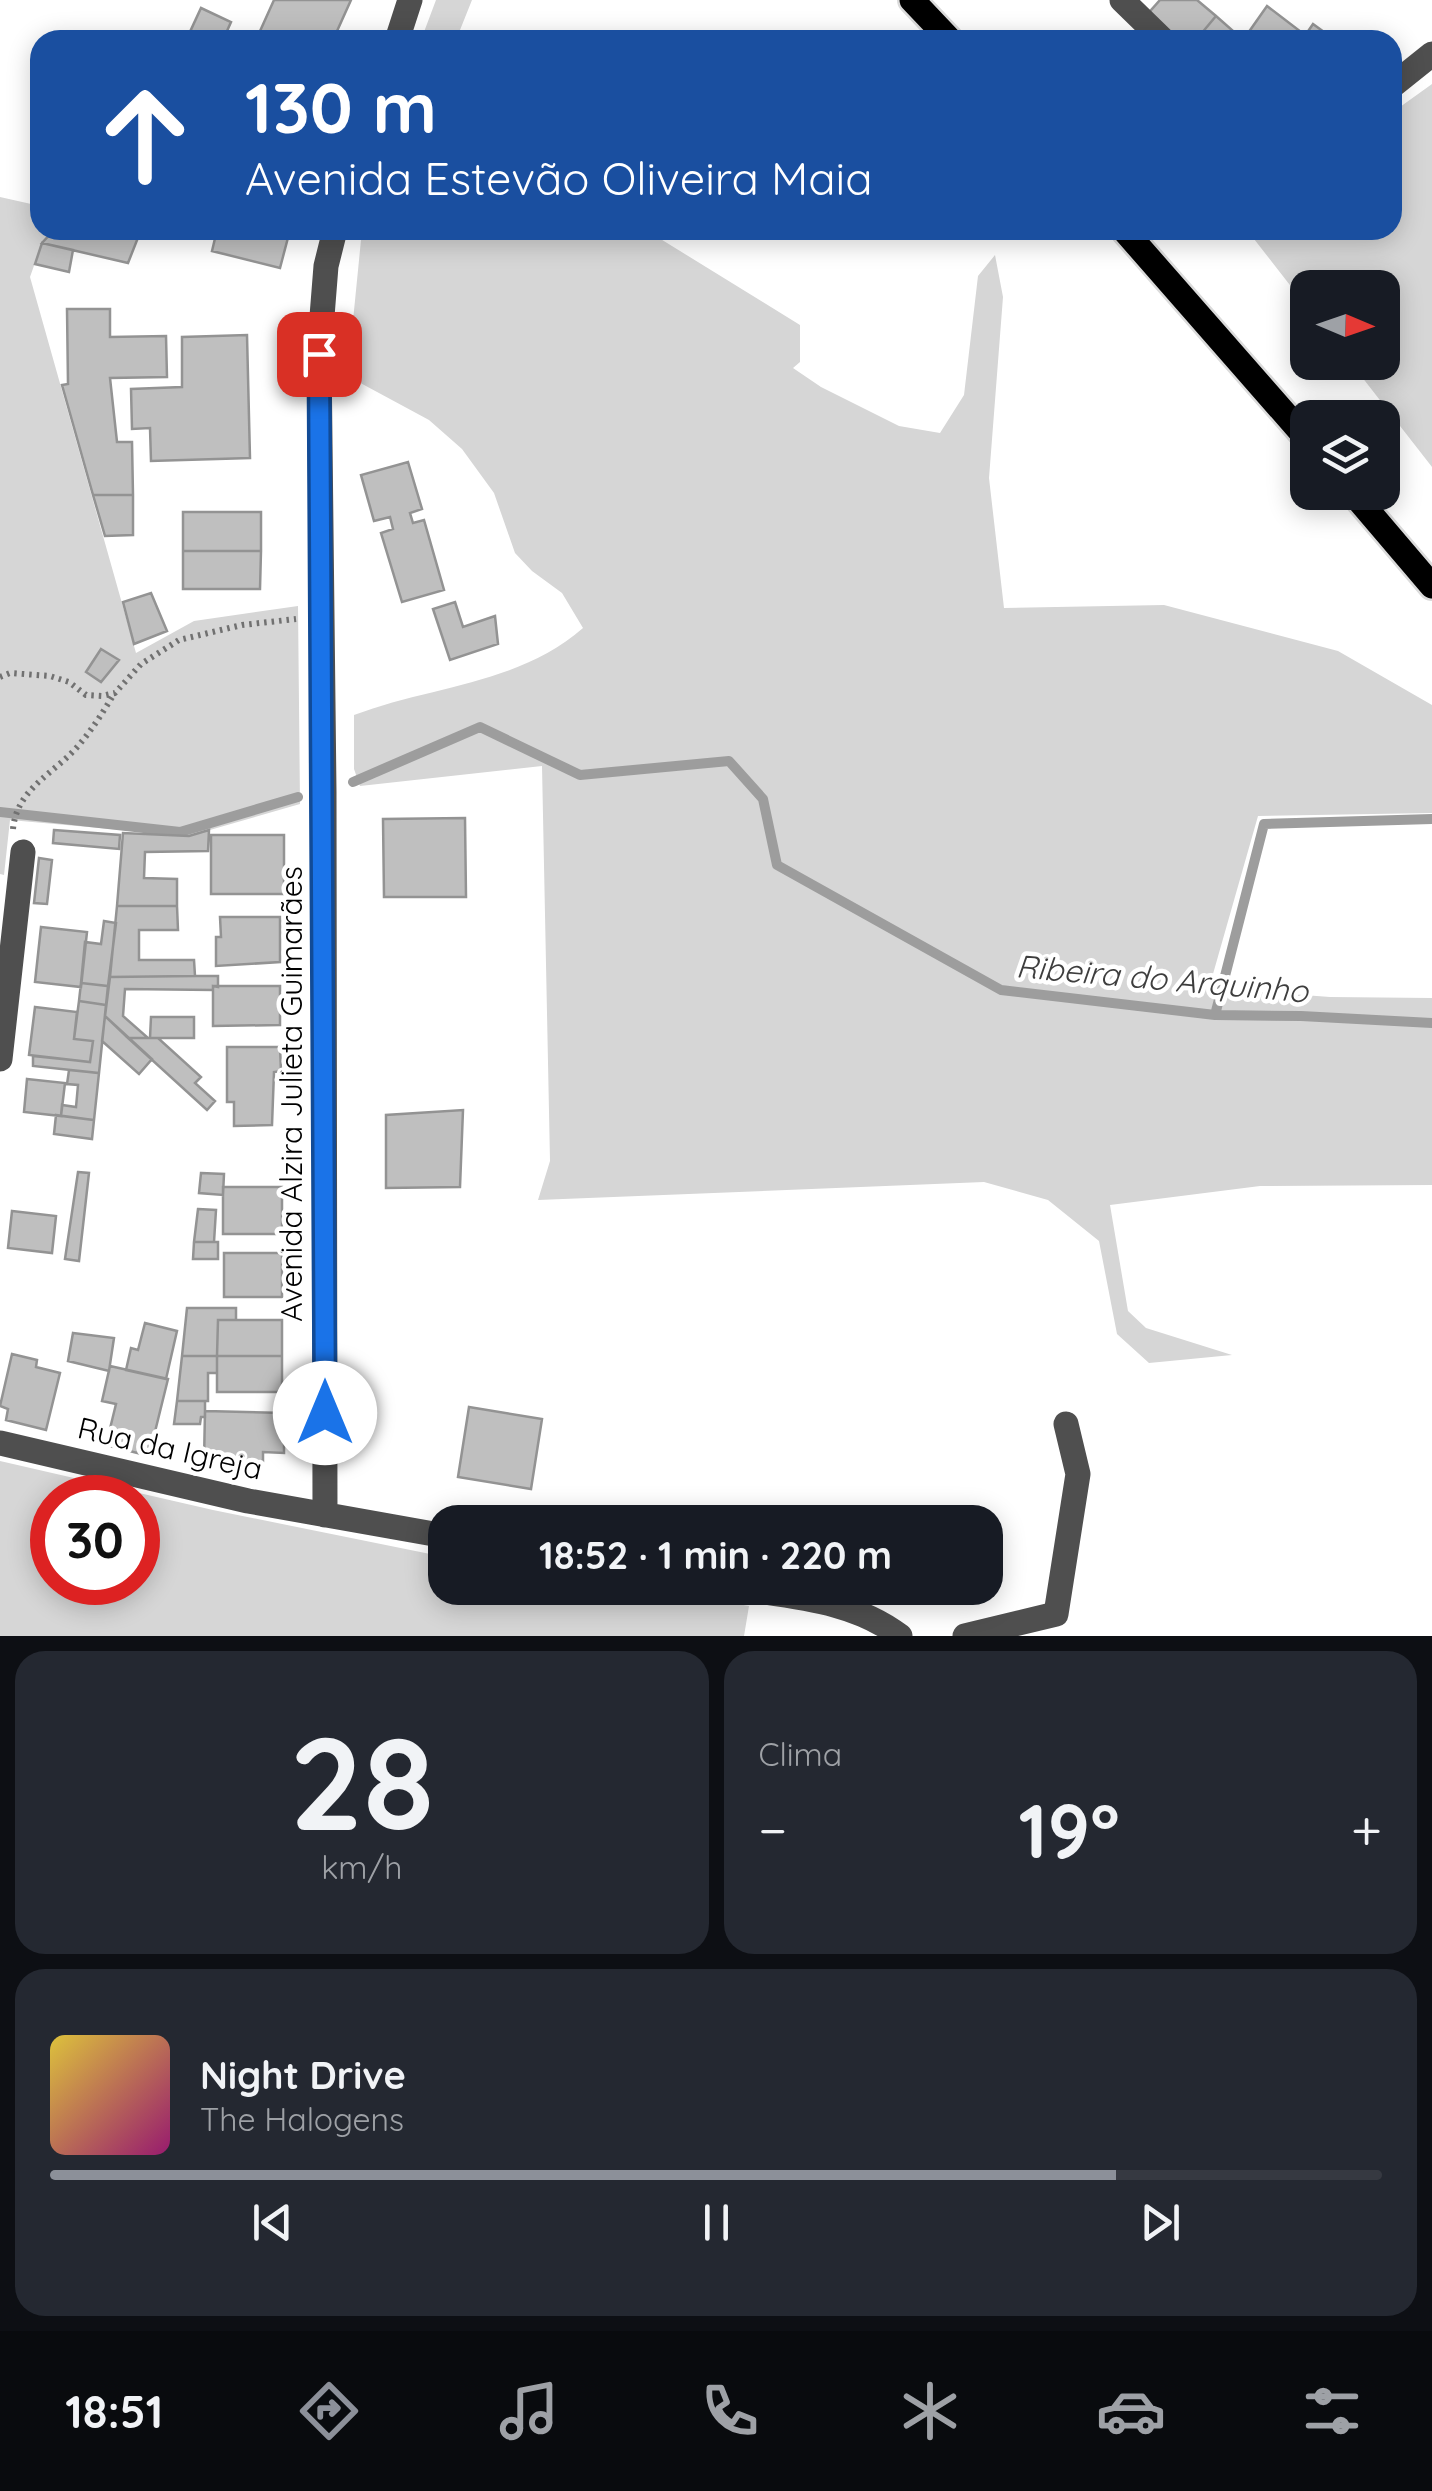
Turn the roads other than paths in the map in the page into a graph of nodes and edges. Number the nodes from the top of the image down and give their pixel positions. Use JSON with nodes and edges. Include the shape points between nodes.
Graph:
{"nodes":[{"id":1,"x":410,"y":0,"type":"edge"},
{"id":2,"x":912,"y":0,"type":"edge"},
{"id":3,"x":1122,"y":0,"type":"edge"},
{"id":4,"x":400,"y":30,"type":"edge"},
{"id":5,"x":940,"y":30,"type":"edge"},
{"id":6,"x":1153,"y":30,"type":"edge"},
{"id":7,"x":1432,"y":54,"type":"edge"},
{"id":8,"x":1402,"y":78,"type":"edge"},
{"id":9,"x":332,"y":240,"type":"edge"},
{"id":10,"x":1133,"y":240,"type":"edge"},
{"id":11,"x":1290,"y":419,"type":"edge"},
{"id":12,"x":1367,"y":510,"type":"edge"},
{"id":13,"x":1432,"y":586,"type":"edge"},
{"id":14,"x":23,"y":852,"type":"dead end"},
{"id":15,"x":0,"y":1059,"type":"edge"},
{"id":16,"x":1066,"y":1424,"type":"dead end"},
{"id":17,"x":0,"y":1443,"type":"edge"},
{"id":18,"x":325,"y":1515,"type":"junction"},
{"id":19,"x":428,"y":1533,"type":"edge"},
{"id":20,"x":835,"y":1605,"type":"edge"},
{"id":21,"x":900,"y":1636,"type":"edge"},
{"id":22,"x":965,"y":1636,"type":"edge"}],
"edges":[{"from":1,"to":4,"type":"street"},
{"from":2,"to":5,"type":"main road"},
{"from":3,"to":6,"type":"street"},
{"from":7,"to":8,"type":"street"},
{"from":9,"to":18,"type":"street","name":"Avenida Alzira Julieta Guimarães","via":[[319,354]]},
{"from":10,"to":11,"type":"main road"},
{"from":12,"to":13,"type":"main road"},
{"from":14,"to":15,"type":"street"},
{"from":16,"to":22,"type":"street","via":[[1078,1474],[1056,1614]]},
{"from":17,"to":18,"type":"street","name":"Rua da Igreja"},
{"from":18,"to":19,"type":"street","name":"Rua da Igreja"},
{"from":20,"to":21,"type":"street","via":[[877,1619]]}]}
